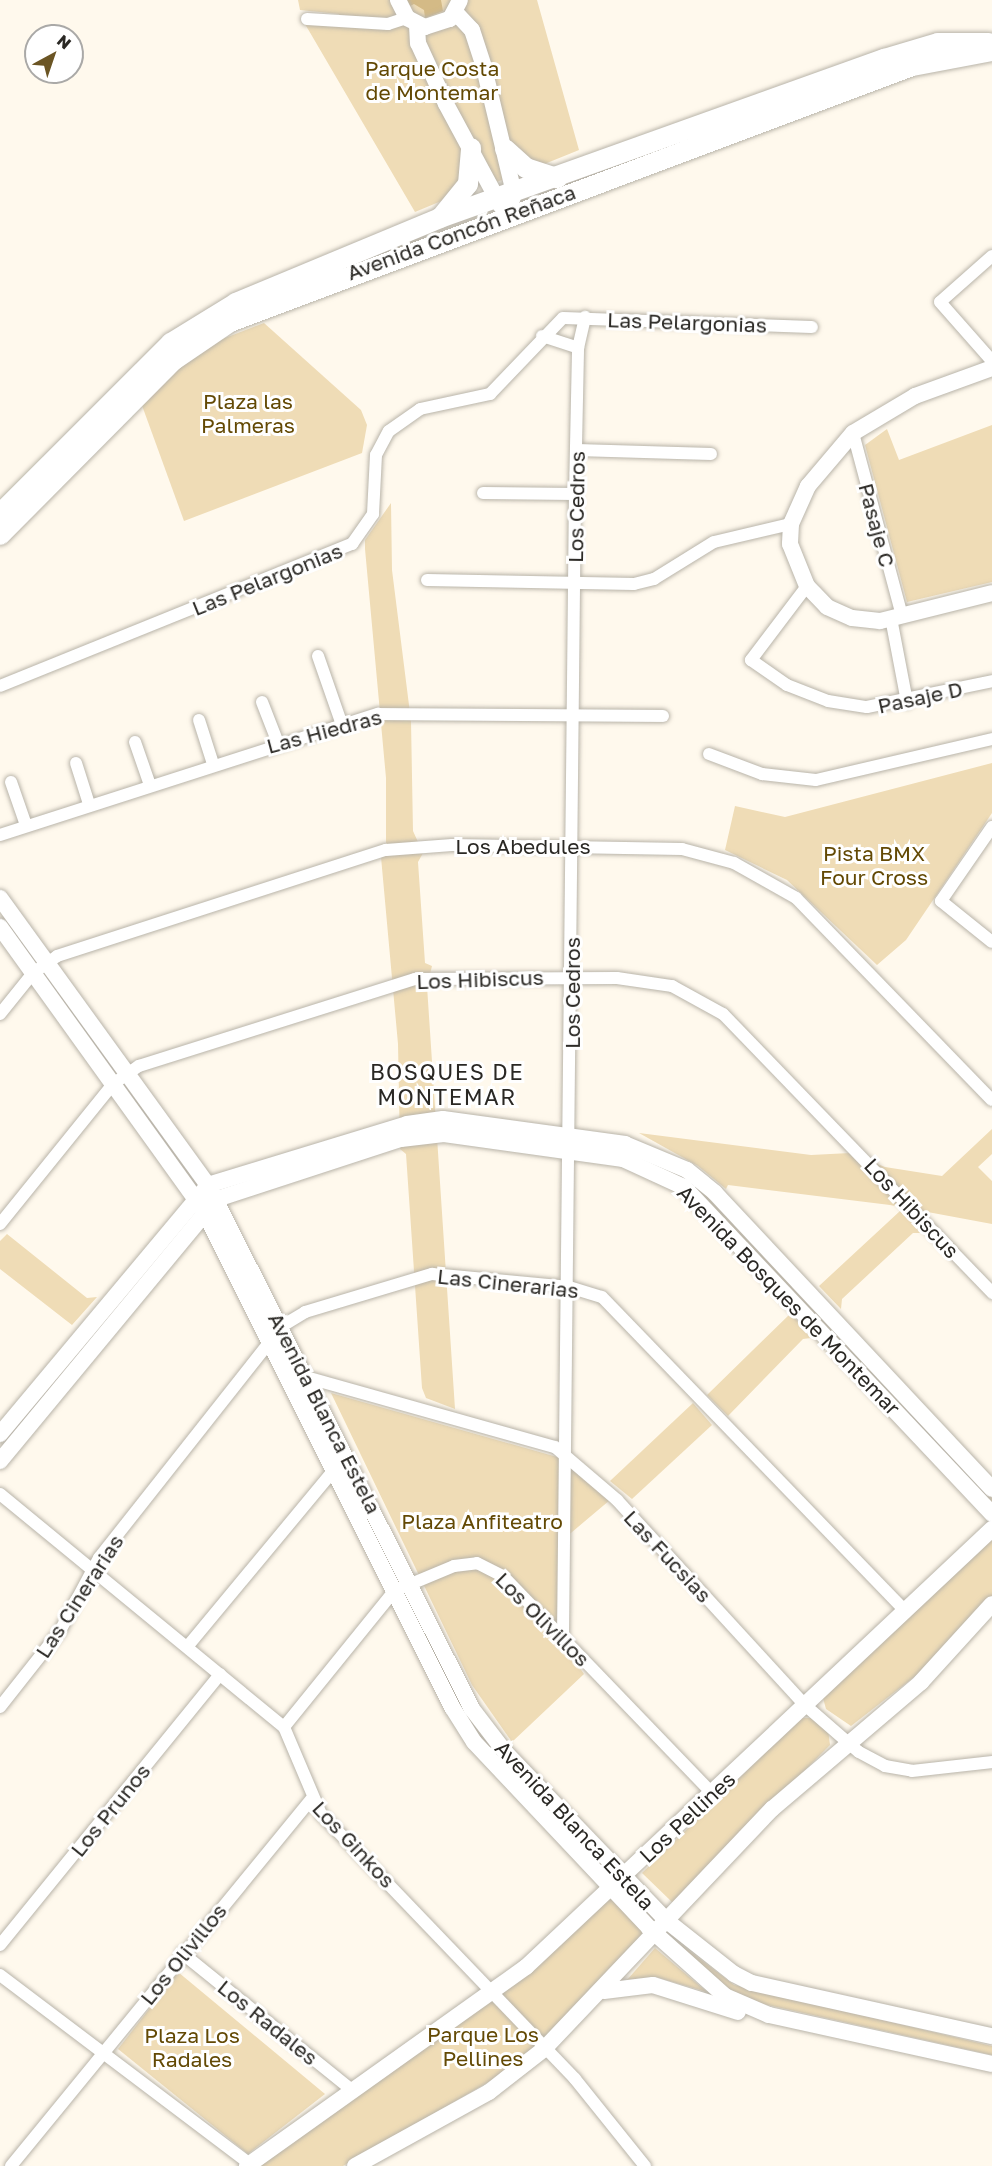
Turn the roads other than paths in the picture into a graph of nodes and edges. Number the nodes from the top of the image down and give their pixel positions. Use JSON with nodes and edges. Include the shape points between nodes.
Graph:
{"nodes":[{"id":1,"x":398,"y":0,"type":"edge"},
{"id":2,"x":458,"y":6,"type":"edge"},
{"id":3,"x":307,"y":19,"type":"dead end"},
{"id":4,"x":412,"y":22,"type":"junction"},
{"id":5,"x":992,"y":43,"type":"edge"},
{"id":6,"x":992,"y":51,"type":"edge"},
{"id":7,"x":471,"y":148,"type":"junction"},
{"id":8,"x":505,"y":149,"type":"junction"},
{"id":9,"x":557,"y":178,"type":"junction"},
{"id":10,"x":506,"y":202,"type":"junction"},
{"id":11,"x":440,"y":218,"type":"junction"},
{"id":12,"x":992,"y":256,"type":"edge"},
{"id":13,"x":585,"y":318,"type":"junction"},
{"id":14,"x":812,"y":327,"type":"dead end"},
{"id":15,"x":542,"y":336,"type":"junction"},
{"id":16,"x":578,"y":348,"type":"junction"},
{"id":17,"x":992,"y":361,"type":"edge"},
{"id":18,"x":992,"y":368,"type":"edge"},
{"id":19,"x":854,"y":433,"type":"junction"},
{"id":20,"x":577,"y":450,"type":"junction"},
{"id":21,"x":711,"y":454,"type":"dead end"},
{"id":22,"x":483,"y":492,"type":"dead end"},
{"id":23,"x":575,"y":495,"type":"junction"},
{"id":24,"x":0,"y":514,"type":"edge"},
{"id":25,"x":791,"y":525,"type":"junction"},
{"id":26,"x":0,"y":535,"type":"edge"},
{"id":27,"x":427,"y":580,"type":"dead end"},
{"id":28,"x":575,"y":584,"type":"junction"},
{"id":29,"x":807,"y":586,"type":"junction"},
{"id":30,"x":992,"y":593,"type":"edge"},
{"id":31,"x":896,"y":617,"type":"junction"},
{"id":32,"x":318,"y":656,"type":"dead end"},
{"id":33,"x":992,"y":681,"type":"edge"},
{"id":34,"x":0,"y":686,"type":"edge"},
{"id":35,"x":262,"y":702,"type":"dead end"},
{"id":36,"x":907,"y":702,"type":"junction"},
{"id":37,"x":575,"y":713,"type":"junction"},
{"id":38,"x":663,"y":716,"type":"dead end"},
{"id":39,"x":199,"y":720,"type":"dead end"},
{"id":40,"x":341,"y":722,"type":"junction"},
{"id":41,"x":992,"y":739,"type":"edge"},
{"id":42,"x":135,"y":742,"type":"dead end"},
{"id":43,"x":278,"y":743,"type":"junction"},
{"id":44,"x":709,"y":754,"type":"dead end"},
{"id":45,"x":76,"y":763,"type":"dead end"},
{"id":46,"x":213,"y":764,"type":"junction"},
{"id":47,"x":11,"y":782,"type":"dead end"},
{"id":48,"x":150,"y":785,"type":"junction"},
{"id":49,"x":89,"y":804,"type":"junction"},
{"id":50,"x":26,"y":825,"type":"junction"},
{"id":51,"x":992,"y":827,"type":"edge"},
{"id":52,"x":0,"y":835,"type":"edge"},
{"id":53,"x":573,"y":845,"type":"junction"},
{"id":54,"x":0,"y":898,"type":"edge"},
{"id":55,"x":0,"y":927,"type":"edge"},
{"id":56,"x":992,"y":942,"type":"edge"},
{"id":57,"x":46,"y":961,"type":"junction"},
{"id":58,"x":33,"y":973,"type":"junction"},
{"id":59,"x":572,"y":978,"type":"junction"},
{"id":60,"x":0,"y":1014,"type":"edge"},
{"id":61,"x":127,"y":1072,"type":"junction"},
{"id":62,"x":113,"y":1084,"type":"junction"},
{"id":63,"x":992,"y":1100,"type":"edge"},
{"id":64,"x":570,"y":1134,"type":"junction"},
{"id":65,"x":572,"y":1152,"type":"junction"},
{"id":66,"x":213,"y":1192,"type":"junction"},
{"id":67,"x":195,"y":1196,"type":"junction"},
{"id":68,"x":204,"y":1211,"type":"junction"},
{"id":69,"x":0,"y":1224,"type":"edge"},
{"id":70,"x":569,"y":1287,"type":"junction"},
{"id":71,"x":992,"y":1293,"type":"edge"},
{"id":72,"x":282,"y":1326,"type":"junction"},
{"id":73,"x":272,"y":1341,"type":"junction"},
{"id":74,"x":309,"y":1378,"type":"junction"},
{"id":75,"x":0,"y":1434,"type":"edge"},
{"id":76,"x":567,"y":1455,"type":"junction"},
{"id":77,"x":350,"y":1459,"type":"junction"},
{"id":78,"x":0,"y":1461,"type":"edge"},
{"id":79,"x":334,"y":1468,"type":"junction"},
{"id":80,"x":992,"y":1489,"type":"edge"},
{"id":81,"x":0,"y":1494,"type":"edge"},
{"id":82,"x":992,"y":1514,"type":"edge"},
{"id":83,"x":992,"y":1529,"type":"edge"},
{"id":84,"x":92,"y":1569,"type":"junction"},
{"id":85,"x":410,"y":1583,"type":"junction"},
{"id":86,"x":394,"y":1592,"type":"junction"},
{"id":87,"x":992,"y":1604,"type":"edge"},
{"id":88,"x":905,"y":1611,"type":"junction"},
{"id":89,"x":563,"y":1637,"type":"junction"},
{"id":90,"x":187,"y":1647,"type":"junction"},
{"id":91,"x":220,"y":1674,"type":"junction"},
{"id":92,"x":806,"y":1706,"type":"junction"},
{"id":93,"x":0,"y":1707,"type":"edge"},
{"id":94,"x":284,"y":1727,"type":"junction"},
{"id":95,"x":849,"y":1743,"type":"junction"},
{"id":96,"x":992,"y":1762,"type":"edge"},
{"id":97,"x":713,"y":1794,"type":"junction"},
{"id":98,"x":311,"y":1800,"type":"junction"},
{"id":99,"x":617,"y":1884,"type":"junction"},
{"id":100,"x":661,"y":1928,"type":"junction"},
{"id":101,"x":0,"y":1945,"type":"edge"},
{"id":102,"x":183,"y":1953,"type":"junction"},
{"id":103,"x":0,"y":1975,"type":"edge"},
{"id":104,"x":492,"y":1991,"type":"junction"},
{"id":105,"x":603,"y":1992,"type":"junction"},
{"id":106,"x":769,"y":2016,"type":"junction"},
{"id":107,"x":992,"y":2036,"type":"edge"},
{"id":108,"x":544,"y":2049,"type":"junction"},
{"id":109,"x":104,"y":2052,"type":"junction"},
{"id":110,"x":992,"y":2064,"type":"edge"},
{"id":111,"x":353,"y":2091,"type":"junction"},
{"id":112,"x":248,"y":2165,"type":"edge"},
{"id":113,"x":11,"y":2166,"type":"edge"},
{"id":114,"x":355,"y":2166,"type":"edge"},
{"id":115,"x":645,"y":2166,"type":"edge"}],
"edges":[{"from":1,"to":4,"type":"street"},
{"from":2,"to":4,"type":"street","via":[[434,27]]},
{"from":2,"to":8,"type":"street","via":[[472,30]]},
{"from":3,"to":4,"type":"street"},
{"from":4,"to":7,"type":"street","via":[[418,43]]},
{"from":5,"to":9,"type":"main road","name":"Avenida Concón Reñaca","via":[[952,42],[910,50]]},
{"from":6,"to":10,"type":"main road","name":"Avenida Concón Reñaca","via":[[912,66]]},
{"from":7,"to":10,"type":"street"},
{"from":7,"to":11,"type":"main road","via":[[468,184]]},
{"from":8,"to":9,"type":"main road","via":[[526,168]]},
{"from":8,"to":10,"type":"street"},
{"from":9,"to":10,"type":"main road","name":"Avenida Concón Reñaca"},
{"from":10,"to":11,"type":"main road","name":"Avenida Concón Reñaca"},
{"from":10,"to":26,"type":"main road","name":"Avenida Concón Reñaca","via":[[266,305],[200,340],[137,395]]},
{"from":11,"to":24,"type":"main road","name":"Avenida Concón Reñaca","via":[[236,303],[189,329],[140,371]]},
{"from":12,"to":17,"type":"street","via":[[940,302]]},
{"from":13,"to":14,"type":"street","name":"Las Pelargonias"},
{"from":13,"to":15,"type":"street","name":"Las Pelargonias","via":[[563,318]]},
{"from":13,"to":16,"type":"street","name":"Los Cedros"},
{"from":15,"to":16,"type":"street"},
{"from":15,"to":34,"type":"street","name":"Las Pelargonias","via":[[490,394],[420,409],[388,431],[376,455],[373,514],[351,544]]},
{"from":16,"to":20,"type":"street","name":"Los Cedros"},
{"from":18,"to":19,"type":"street","via":[[915,396]]},
{"from":19,"to":25,"type":"street","via":[[818,471]]},
{"from":19,"to":31,"type":"street","name":"Pasaje C"},
{"from":20,"to":21,"type":"street"},
{"from":20,"to":23,"type":"street","name":"Los Cedros"},
{"from":22,"to":23,"type":"street"},
{"from":23,"to":28,"type":"street","name":"Los Cedros"},
{"from":25,"to":28,"type":"street","via":[[714,542],[689,552],[654,579]]},
{"from":25,"to":29,"type":"street","via":[[792,557]]},
{"from":27,"to":28,"type":"street"},
{"from":28,"to":37,"type":"street","name":"Los Cedros"},
{"from":29,"to":31,"type":"street","via":[[838,614],[869,621]]},
{"from":29,"to":36,"type":"street","name":"Pasaje D","via":[[751,660],[787,685],[828,701],[867,707]]},
{"from":30,"to":31,"type":"street"},
{"from":31,"to":36,"type":"street","name":"Pasaje C"},
{"from":32,"to":40,"type":"street"},
{"from":33,"to":36,"type":"street","name":"Pasaje D"},
{"from":35,"to":43,"type":"street"},
{"from":37,"to":38,"type":"street","name":"Las Hiedras"},
{"from":37,"to":40,"type":"street","name":"Las Hiedras","via":[[397,712]]},
{"from":37,"to":53,"type":"street","name":"Los Cedros"},
{"from":39,"to":46,"type":"street"},
{"from":40,"to":43,"type":"street","name":"Las Hiedras"},
{"from":41,"to":44,"type":"street","via":[[816,780],[762,774]]},
{"from":42,"to":48,"type":"street"},
{"from":43,"to":46,"type":"street","name":"Las Hiedras"},
{"from":45,"to":49,"type":"street"},
{"from":46,"to":48,"type":"street","name":"Las Hiedras"},
{"from":47,"to":50,"type":"street"},
{"from":48,"to":49,"type":"street","name":"Las Hiedras"},
{"from":49,"to":50,"type":"street","name":"Las Hiedras"},
{"from":50,"to":52,"type":"street","name":"Las Hiedras"},
{"from":51,"to":56,"type":"street","via":[[941,901]]},
{"from":53,"to":57,"type":"street","name":"Los Abedules","via":[[386,850]]},
{"from":53,"to":59,"type":"street","name":"Los Cedros"},
{"from":53,"to":63,"type":"street","name":"Los Abedules","via":[[699,853],[781,888],[849,949]]},
{"from":54,"to":57,"type":"street","name":"Avenida Blanca Estela"},
{"from":55,"to":58,"type":"street","name":"Avenida Blanca Estela"},
{"from":57,"to":58,"type":"street","name":"Los Abedules"},
{"from":57,"to":61,"type":"street","name":"Avenida Blanca Estela"},
{"from":58,"to":60,"type":"street","name":"Los Abedules"},
{"from":58,"to":62,"type":"street","name":"Avenida Blanca Estela"},
{"from":59,"to":61,"type":"street","name":"Los Hibiscus","via":[[415,979]]},
{"from":59,"to":64,"type":"street","name":"Los Cedros"},
{"from":59,"to":71,"type":"street","name":"Los Hibiscus","via":[[650,980],[717,1010]]},
{"from":61,"to":62,"type":"street","name":"Los Hibiscus"},
{"from":61,"to":66,"type":"street","name":"Avenida Blanca Estela"},
{"from":62,"to":67,"type":"street","name":"Avenida Blanca Estela"},
{"from":62,"to":69,"type":"street","name":"Los Hibiscus"},
{"from":64,"to":65,"type":"street","name":"Los Cedros"},
{"from":64,"to":66,"type":"street","name":"Avenida Bosques de Montemar","via":[[422,1120]]},
{"from":64,"to":80,"type":"street","name":"Avenida Bosques de Montemar","via":[[657,1154],[715,1192]]},
{"from":65,"to":66,"type":"street","name":"Avenida Bosques de Montemar","via":[[422,1135]]},
{"from":65,"to":70,"type":"street","name":"Los Cedros"},
{"from":65,"to":82,"type":"street","name":"Avenida Bosques de Montemar","via":[[643,1164],[684,1187]]},
{"from":66,"to":67,"type":"street","name":"Avenida Bosques de Montemar"},
{"from":66,"to":68,"type":"street","name":"Avenida Bosques de Montemar"},
{"from":66,"to":72,"type":"street","name":"Avenida Blanca Estela"},
{"from":67,"to":68,"type":"street","name":"Avenida Blanca Estela"},
{"from":67,"to":75,"type":"street","name":"Avenida Bosques de Montemar"},
{"from":68,"to":73,"type":"street","name":"Avenida Blanca Estela"},
{"from":68,"to":78,"type":"street","name":"Avenida Bosques de Montemar"},
{"from":70,"to":72,"type":"street","name":"Las Cinerarias","via":[[432,1274],[305,1312]]},
{"from":70,"to":76,"type":"street","name":"Los Cedros"},
{"from":70,"to":88,"type":"street","name":"Las Cinerarias","via":[[590,1291],[611,1304]]},
{"from":72,"to":73,"type":"street","name":"Las Cinerarias"},
{"from":72,"to":74,"type":"street","name":"Avenida Blanca Estela"},
{"from":73,"to":79,"type":"street","name":"Avenida Blanca Estela"},
{"from":73,"to":84,"type":"street","name":"Las Cinerarias"},
{"from":74,"to":76,"type":"street","name":"Las Fucsias"},
{"from":74,"to":77,"type":"street","name":"Avenida Blanca Estela"},
{"from":76,"to":89,"type":"street","name":"Los Cedros"},
{"from":76,"to":92,"type":"street","name":"Las Fucsias"},
{"from":77,"to":79,"type":"street"},
{"from":77,"to":85,"type":"street","name":"Avenida Blanca Estela"},
{"from":79,"to":86,"type":"street","name":"Avenida Blanca Estela"},
{"from":79,"to":90,"type":"street"},
{"from":81,"to":84,"type":"street"},
{"from":83,"to":88,"type":"street","name":"Los Pellines"},
{"from":84,"to":90,"type":"street"},
{"from":84,"to":93,"type":"street","name":"Las Cinerarias","via":[[60,1631]]},
{"from":85,"to":86,"type":"street","name":"Los Olivillos"},
{"from":85,"to":89,"type":"street","name":"Los Olivillos","via":[[461,1564],[484,1565],[504,1576]]},
{"from":85,"to":99,"type":"street","name":"Avenida Blanca Estela","via":[[482,1725]]},
{"from":86,"to":94,"type":"street","name":"Los Olivillos"},
{"from":86,"to":99,"type":"street","name":"Avenida Blanca Estela","via":[[474,1742]]},
{"from":87,"to":95,"type":"street","via":[[921,1682]]},
{"from":88,"to":92,"type":"street","name":"Los Pellines"},
{"from":89,"to":97,"type":"street","name":"Los Olivillos"},
{"from":90,"to":91,"type":"street"},
{"from":91,"to":94,"type":"street"},
{"from":91,"to":101,"type":"street","name":"Los Prunos"},
{"from":92,"to":95,"type":"street","name":"Las Fucsias"},
{"from":92,"to":97,"type":"street","name":"Los Pellines"},
{"from":94,"to":98,"type":"street","name":"Los Ginkos"},
{"from":95,"to":96,"type":"street","name":"Las Fucsias","via":[[896,1770]]},
{"from":95,"to":100,"type":"street","via":[[772,1809]]},
{"from":97,"to":99,"type":"street","name":"Los Pellines"},
{"from":98,"to":102,"type":"street","name":"Los Olivillos"},
{"from":98,"to":104,"type":"street","name":"Los Ginkos"},
{"from":99,"to":100,"type":"street","name":"Avenida Blanca Estela"},
{"from":99,"to":104,"type":"street","name":"Los Pellines"},
{"from":100,"to":105,"type":"street"},
{"from":100,"to":106,"type":"street","name":"Avenida Blanca Estela","via":[[707,1984]]},
{"from":100,"to":107,"type":"street","name":"Avenida Blanca Estela","via":[[752,1983]]},
{"from":102,"to":109,"type":"street","name":"Los Olivillos"},
{"from":102,"to":111,"type":"street","name":"Los Radales"},
{"from":103,"to":109,"type":"street"},
{"from":104,"to":108,"type":"street","name":"Los Ginkos"},
{"from":104,"to":111,"type":"street","name":"Los Pellines"},
{"from":105,"to":106,"type":"street","via":[[653,1985],[746,2015]]},
{"from":105,"to":108,"type":"street"},
{"from":106,"to":110,"type":"street","name":"Avenida Blanca Estela"},
{"from":108,"to":114,"type":"street","via":[[489,2092]]},
{"from":108,"to":115,"type":"street","name":"Los Ginkos","via":[[595,2101]]},
{"from":109,"to":112,"type":"street"},
{"from":109,"to":113,"type":"street","name":"Los Olivillos"},
{"from":111,"to":112,"type":"street","name":"Los Pellines"}]}
